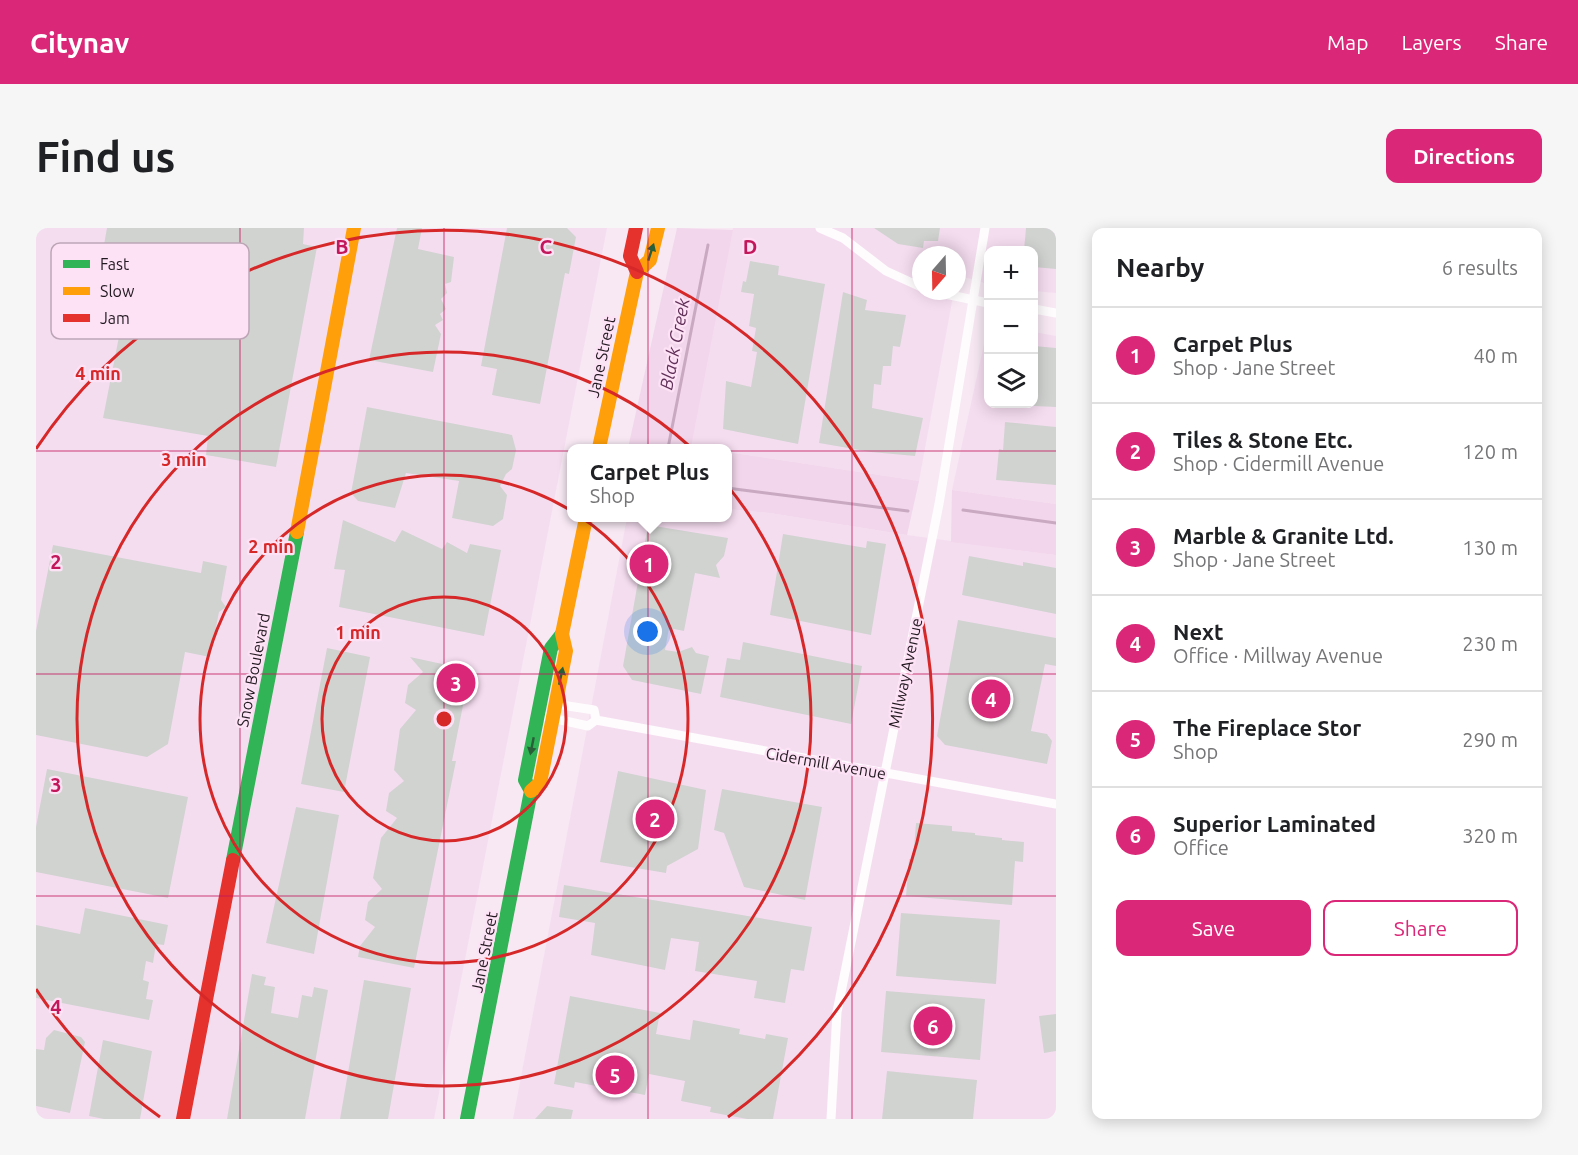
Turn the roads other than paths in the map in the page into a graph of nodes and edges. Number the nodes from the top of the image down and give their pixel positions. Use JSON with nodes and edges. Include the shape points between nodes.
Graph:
{"nodes":[{"id":1,"x":354,"y":228,"type":"edge"},
{"id":2,"x":636,"y":228,"type":"edge"},
{"id":3,"x":658,"y":228,"type":"edge"},
{"id":4,"x":820,"y":228,"type":"edge"},
{"id":5,"x":985,"y":228,"type":"edge"},
{"id":6,"x":637,"y":272,"type":"junction"},
{"id":7,"x":912,"y":283,"type":"edge"},
{"id":8,"x":966,"y":300,"type":"edge"},
{"id":9,"x":974,"y":302,"type":"junction"},
{"id":10,"x":984,"y":303,"type":"edge"},
{"id":11,"x":1038,"y":310,"type":"edge"},
{"id":12,"x":1056,"y":313,"type":"edge"},
{"id":13,"x":600,"y":444,"type":"edge"},
{"id":14,"x":585,"y":522,"type":"edge"},
{"id":15,"x":562,"y":634,"type":"junction"},
{"id":16,"x":555,"y":704,"type":"junction"},
{"id":17,"x":538,"y":715,"type":"junction"},
{"id":18,"x":552,"y":719,"type":"junction"},
{"id":19,"x":596,"y":720,"type":"junction"},
{"id":20,"x":885,"y":773,"type":"junction"},
{"id":21,"x":531,"y":791,"type":"junction"},
{"id":22,"x":1056,"y":804,"type":"edge"},
{"id":23,"x":183,"y":1119,"type":"edge"},
{"id":24,"x":467,"y":1119,"type":"edge"},
{"id":25,"x":831,"y":1119,"type":"edge"}],
"edges":[{"from":1,"to":23,"type":"main road","name":"Snow Boulevard"},
{"from":2,"to":6,"type":"main road","name":"Jane Street","via":[[630,256]]},
{"from":6,"to":3,"type":"main road","name":"Jane Street","one_way":true,"via":[[650,260]]},
{"from":4,"to":7,"type":"street","via":[[843,238],[886,271]]},
{"from":5,"to":9,"type":"street","name":"Millway Avenue"},
{"from":6,"to":13,"type":"main road","name":"Jane Street"},
{"from":8,"to":9,"type":"street"},
{"from":9,"to":10,"type":"street"},
{"from":9,"to":20,"type":"street","name":"Millway Avenue","via":[[939,504]]},
{"from":11,"to":12,"type":"street"},
{"from":14,"to":15,"type":"main road","name":"Jane Street"},
{"from":16,"to":15,"type":"main road","name":"Jane Street","one_way":true,"via":[[566,651]]},
{"from":15,"to":17,"type":"main road","name":"Jane Street","via":[[551,648]]},
{"from":16,"to":18,"type":"main road","name":"Jane Street"},
{"from":16,"to":19,"type":"street","name":"Cidermill Avenue","via":[[594,710]]},
{"from":17,"to":18,"type":"street","name":"Cidermill Avenue"},
{"from":17,"to":21,"type":"main road","name":"Jane Street","one_way":true,"via":[[525,780]]},
{"from":18,"to":19,"type":"street","name":"Cidermill Avenue","via":[[588,726]]},
{"from":18,"to":21,"type":"main road","name":"Jane Street","via":[[540,783]]},
{"from":19,"to":20,"type":"street","name":"Cidermill Avenue"},
{"from":20,"to":22,"type":"street","name":"Cidermill Avenue"},
{"from":20,"to":25,"type":"street","name":"Millway Avenue","via":[[837,1012]]},
{"from":21,"to":24,"type":"main road","name":"Jane Street"}]}
